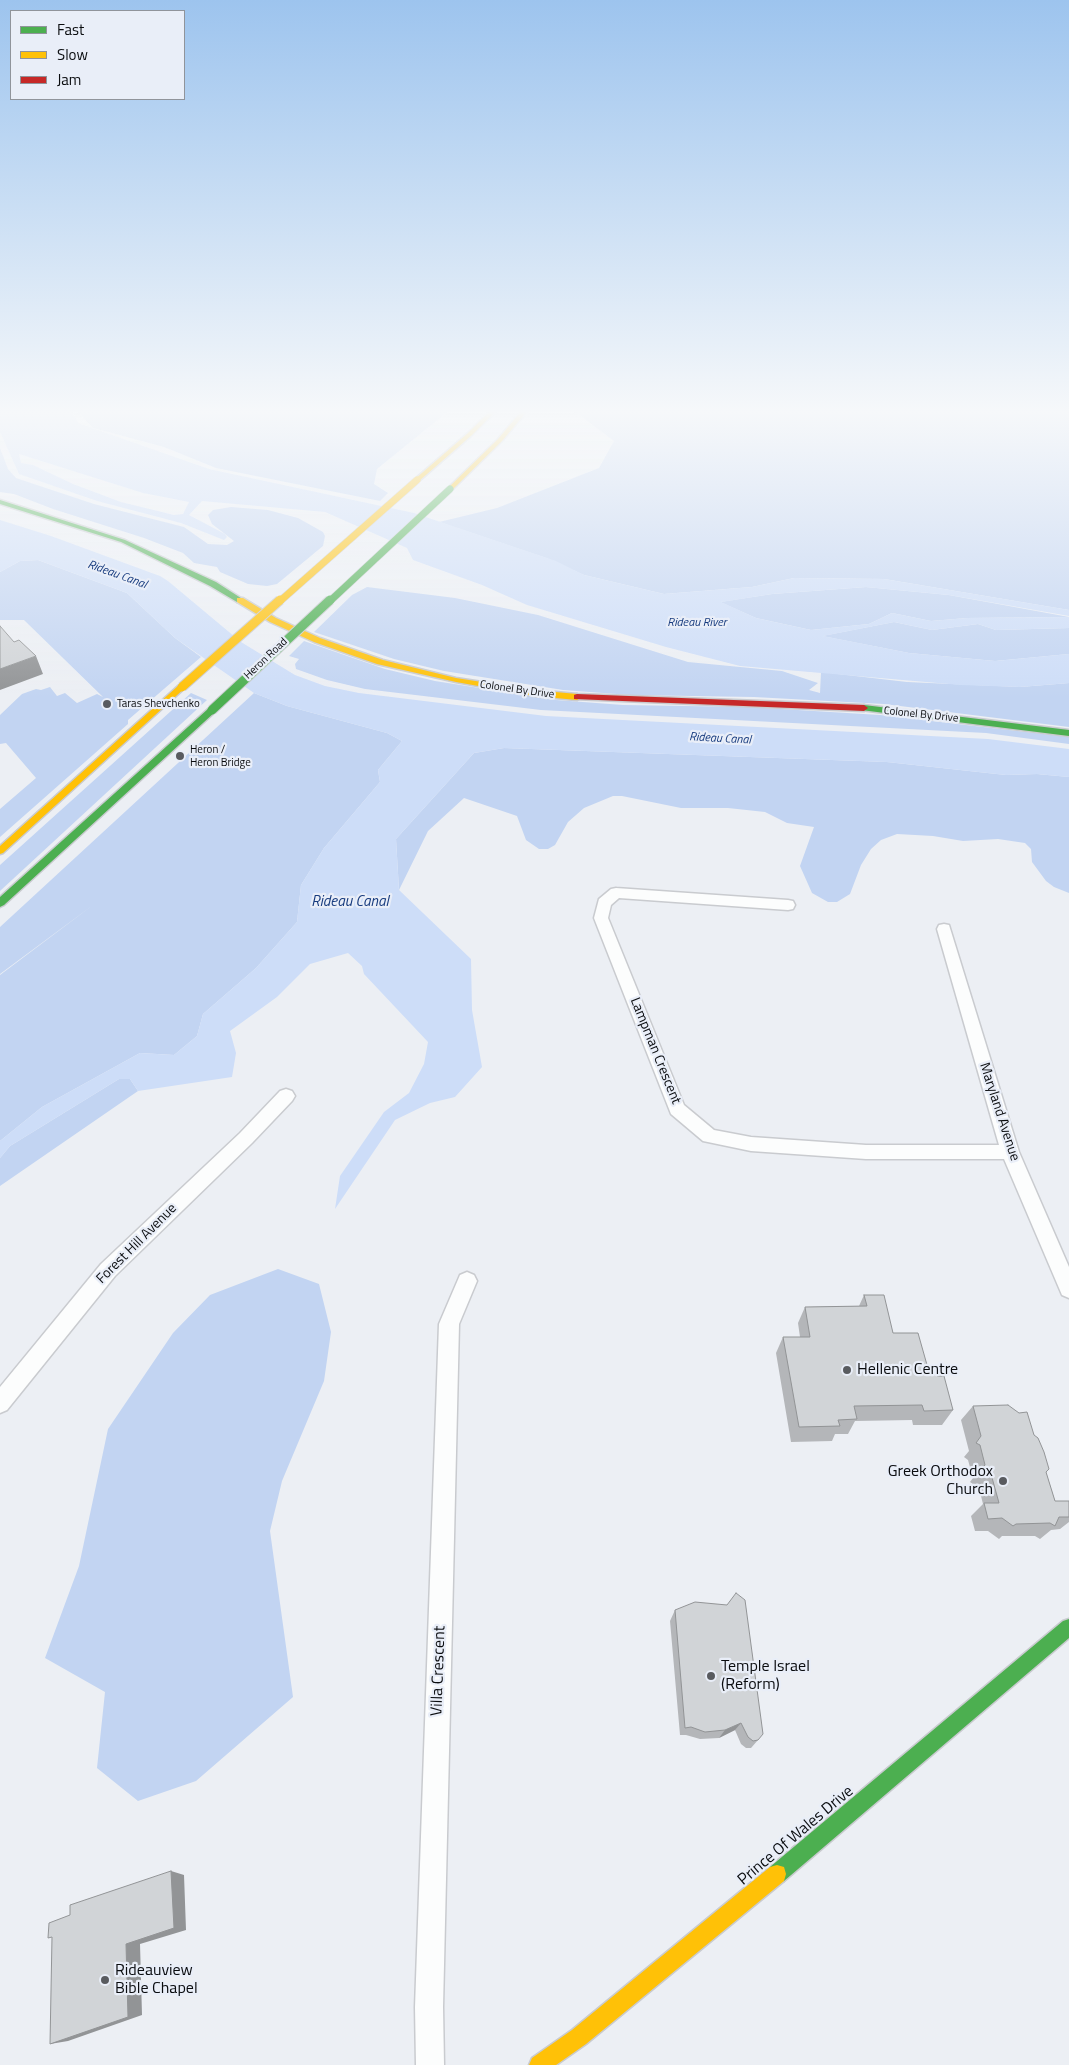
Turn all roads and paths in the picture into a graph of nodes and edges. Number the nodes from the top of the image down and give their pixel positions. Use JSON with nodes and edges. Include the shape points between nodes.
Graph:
{"nodes":[{"id":1,"x":10,"y":505,"type":"edge"},
{"id":2,"x":388,"y":505,"type":"edge"},
{"id":3,"x":432,"y":505,"type":"edge"},
{"id":4,"x":1069,"y":733,"type":"edge"},
{"id":5,"x":0,"y":850,"type":"edge"},
{"id":6,"x":0,"y":903,"type":"edge"},
{"id":7,"x":788,"y":906,"type":"dead end"},
{"id":8,"x":944,"y":929,"type":"dead end"},
{"id":9,"x":286,"y":1096,"type":"dead end"},
{"id":10,"x":1010,"y":1152,"type":"junction"},
{"id":11,"x":467,"y":1281,"type":"dead end"},
{"id":12,"x":1069,"y":1289,"type":"edge"},
{"id":13,"x":0,"y":1403,"type":"edge"},
{"id":14,"x":1069,"y":1627,"type":"edge"},
{"id":15,"x":430,"y":2065,"type":"edge"},
{"id":16,"x":539,"y":2065,"type":"edge"}],
"edges":[{"from":1,"to":4,"type":"main road","name":"Colonel By Drive","via":[[131,545],[213,584],[273,620],[324,643],[380,662],[456,680],[574,697],[860,708]]},
{"from":2,"to":5,"type":"main road","bridge":true},
{"from":3,"to":6,"type":"main road","name":"Heron Road","bridge":true},
{"from":7,"to":10,"type":"street","name":"Lampman Crescent","via":[[616,893],[604,903],[601,918],[677,1109],[709,1136],[751,1144],[866,1152]]},
{"from":8,"to":10,"type":"street","name":"Maryland Avenue"},
{"from":9,"to":13,"type":"street","name":"Forest Hill Avenue","via":[[108,1270]]},
{"from":10,"to":12,"type":"street","name":"Maryland Avenue"},
{"from":11,"to":15,"type":"street","name":"Villa Crescent","via":[[448,1324]]},
{"from":14,"to":16,"type":"main road","name":"Prince Of Wales Drive","via":[[722,1920],[579,2037]]}]}
